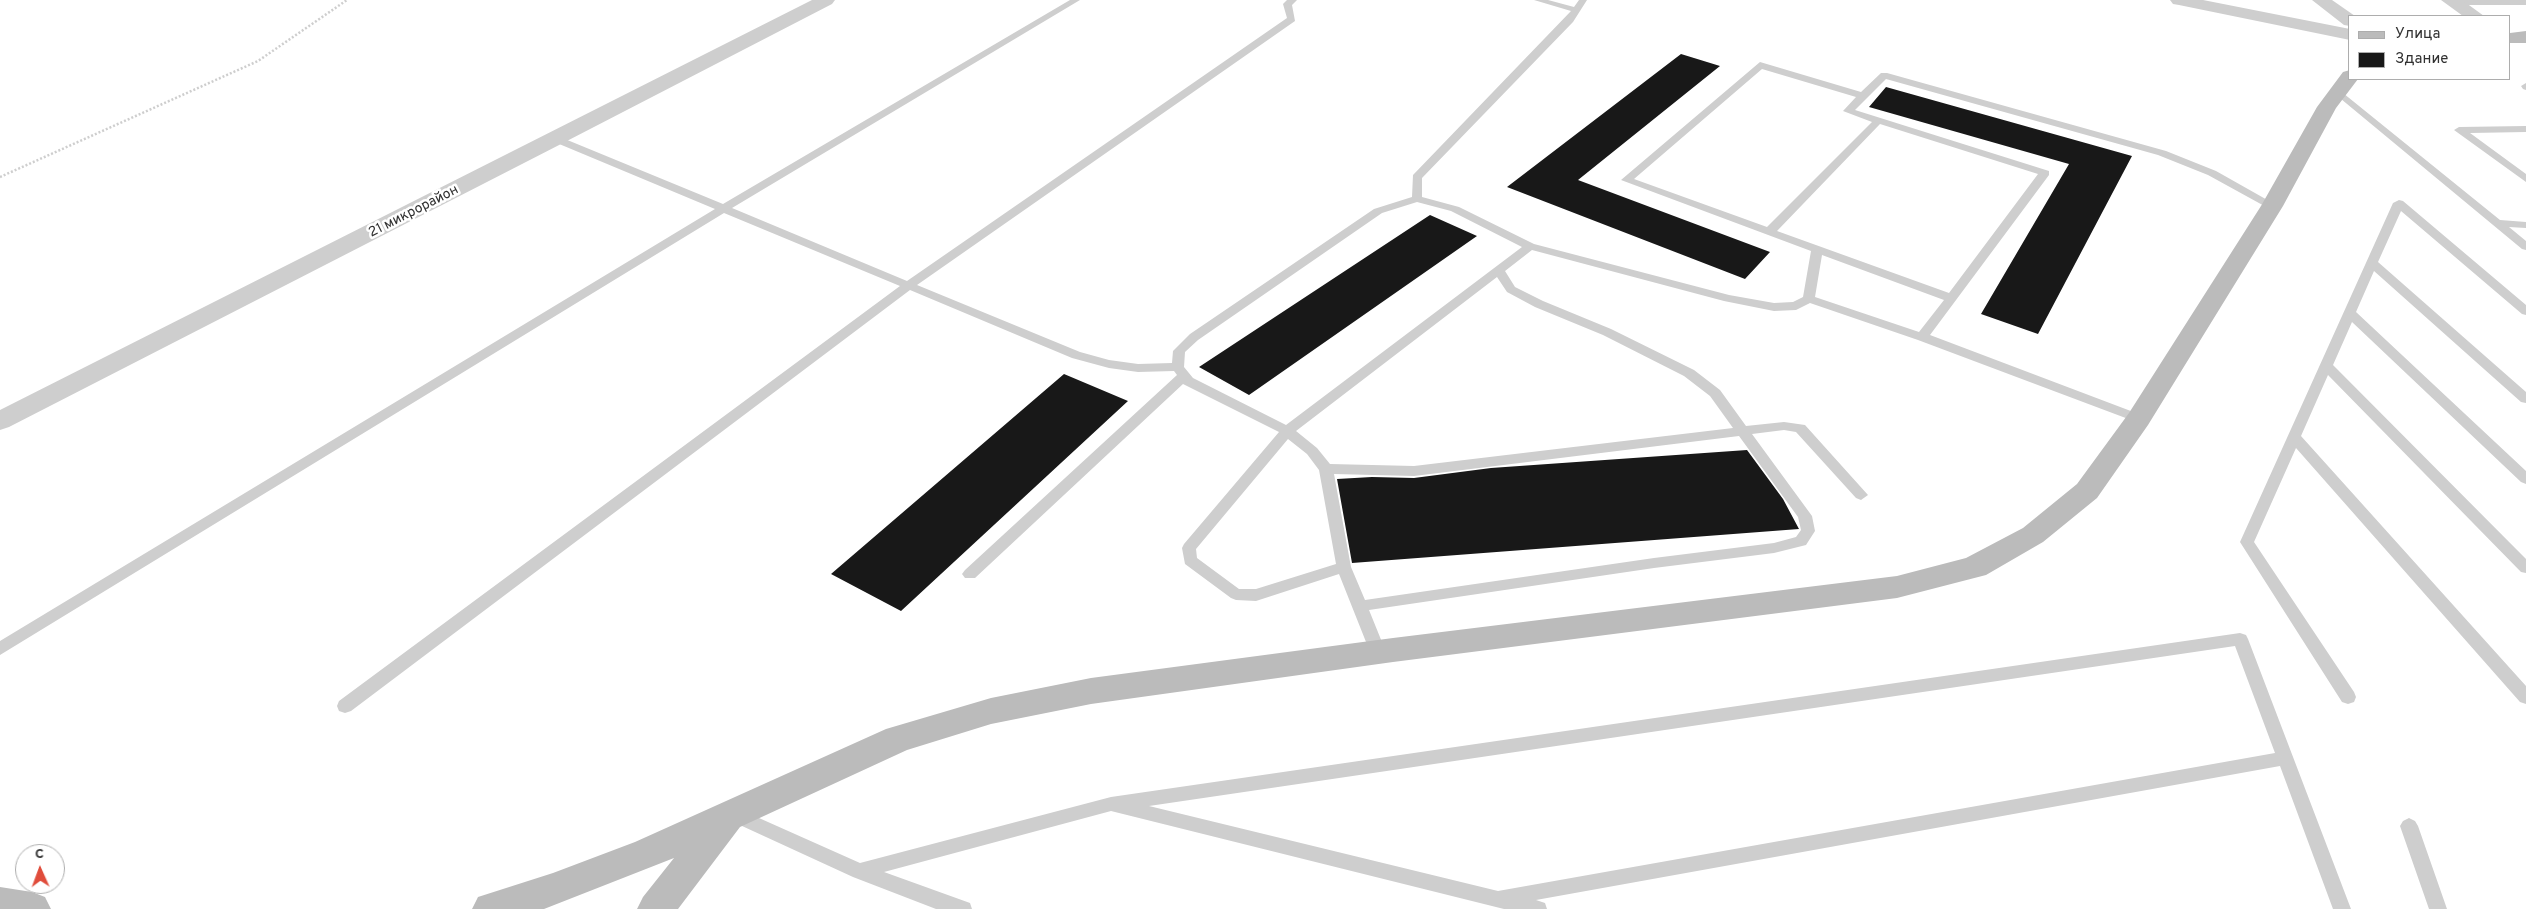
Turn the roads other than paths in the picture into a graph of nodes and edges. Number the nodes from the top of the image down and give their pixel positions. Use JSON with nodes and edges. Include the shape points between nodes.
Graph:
{"nodes":[{"id":1,"x":826,"y":0,"type":"edge"},
{"id":2,"x":1076,"y":0,"type":"edge"},
{"id":3,"x":1293,"y":0,"type":"edge"},
{"id":4,"x":1538,"y":0,"type":"edge"},
{"id":5,"x":1583,"y":0,"type":"edge"},
{"id":6,"x":2178,"y":0,"type":"edge"},
{"id":7,"x":2321,"y":0,"type":"edge"},
{"id":8,"x":2452,"y":2,"type":"edge"},
{"id":9,"x":2511,"y":2,"type":"junction"},
{"id":10,"x":2526,"y":2,"type":"edge"},
{"id":11,"x":1576,"y":10,"type":"junction"},
{"id":12,"x":2473,"y":15,"type":"edge"},
{"id":13,"x":2526,"y":15,"type":"edge"},
{"id":14,"x":2348,"y":20,"type":"edge"},
{"id":15,"x":2348,"y":35,"type":"edge"},
{"id":16,"x":2526,"y":37,"type":"edge"},
{"id":17,"x":2511,"y":38,"type":"edge"},
{"id":18,"x":2344,"y":84,"type":"edge"},
{"id":19,"x":1863,"y":96,"type":"junction"},
{"id":20,"x":1878,"y":121,"type":"junction"},
{"id":21,"x":2526,"y":128,"type":"edge"},
{"id":22,"x":556,"y":139,"type":"junction"},
{"id":23,"x":2524,"y":177,"type":"edge"},
{"id":24,"x":1417,"y":199,"type":"junction"},
{"id":25,"x":2272,"y":206,"type":"junction"},
{"id":26,"x":724,"y":208,"type":"junction"},
{"id":27,"x":2497,"y":223,"type":"junction"},
{"id":28,"x":2526,"y":225,"type":"edge"},
{"id":29,"x":1769,"y":232,"type":"junction"},
{"id":30,"x":1530,"y":246,"type":"junction"},
{"id":31,"x":2526,"y":247,"type":"edge"},
{"id":32,"x":1817,"y":250,"type":"junction"},
{"id":33,"x":2372,"y":262,"type":"junction"},
{"id":34,"x":1499,"y":270,"type":"junction"},
{"id":35,"x":909,"y":285,"type":"junction"},
{"id":36,"x":1951,"y":298,"type":"junction"},
{"id":37,"x":1808,"y":299,"type":"junction"},
{"id":38,"x":2526,"y":311,"type":"edge"},
{"id":39,"x":2350,"y":313,"type":"junction"},
{"id":40,"x":1922,"y":337,"type":"junction"},
{"id":41,"x":2326,"y":365,"type":"junction"},
{"id":42,"x":1181,"y":371,"type":"junction"},
{"id":43,"x":2526,"y":399,"type":"edge"},
{"id":44,"x":2139,"y":419,"type":"junction"},
{"id":45,"x":0,"y":421,"type":"edge"},
{"id":46,"x":1742,"y":430,"type":"junction"},
{"id":47,"x":1287,"y":431,"type":"junction"},
{"id":48,"x":2294,"y":437,"type":"junction"},
{"id":49,"x":1326,"y":469,"type":"junction"},
{"id":50,"x":2526,"y":479,"type":"edge"},
{"id":51,"x":1861,"y":494,"type":"dead end"},
{"id":52,"x":1344,"y":567,"type":"junction"},
{"id":53,"x":2526,"y":568,"type":"edge"},
{"id":54,"x":970,"y":574,"type":"dead end"},
{"id":55,"x":1360,"y":606,"type":"junction"},
{"id":56,"x":0,"y":649,"type":"edge"},
{"id":57,"x":1378,"y":652,"type":"junction"},
{"id":58,"x":2348,"y":697,"type":"dead end"},
{"id":59,"x":2526,"y":697,"type":"edge"},
{"id":60,"x":345,"y":706,"type":"dead end"},
{"id":61,"x":2286,"y":758,"type":"junction"},
{"id":62,"x":1111,"y":804,"type":"junction"},
{"id":63,"x":732,"y":813,"type":"junction"},
{"id":64,"x":2410,"y":826,"type":"dead end"},
{"id":65,"x":859,"y":871,"type":"junction"},
{"id":66,"x":1495,"y":898,"type":"junction"},
{"id":67,"x":0,"y":904,"type":"edge"},
{"id":68,"x":32,"y":909,"type":"edge"},
{"id":69,"x":491,"y":909,"type":"edge"},
{"id":70,"x":656,"y":909,"type":"edge"},
{"id":71,"x":963,"y":909,"type":"edge"},
{"id":72,"x":1538,"y":909,"type":"edge"},
{"id":73,"x":2341,"y":909,"type":"edge"},
{"id":74,"x":2438,"y":909,"type":"edge"}],
"edges":[{"from":1,"to":22,"type":"street","name":"21 микрорайон"},
{"from":2,"to":26,"type":"lane"},
{"from":3,"to":35,"type":"lane","via":[[1287,4],[1292,19]]},
{"from":4,"to":11,"type":"lane"},
{"from":5,"to":11,"type":"lane"},
{"from":6,"to":15,"type":"street"},
{"from":7,"to":14,"type":"street"},
{"from":8,"to":9,"type":"lane"},
{"from":8,"to":12,"type":"street"},
{"from":9,"to":10,"type":"lane"},
{"from":9,"to":13,"type":"lane"},
{"from":11,"to":24,"type":"lane","via":[[1570,20],[1417,176]]},
{"from":16,"to":17,"type":"street"},
{"from":18,"to":25,"type":"street","via":[[2327,106]]},
{"from":18,"to":27,"type":"lane"},
{"from":19,"to":20,"type":"lane","via":[[1848,112]]},
{"from":19,"to":25,"type":"lane","via":[[1884,75],[2162,153],[2212,173]]},
{"from":19,"to":29,"type":"lane","via":[[1760,65],[1626,180]]},
{"from":20,"to":29,"type":"lane"},
{"from":20,"to":36,"type":"lane","via":[[2045,173]]},
{"from":21,"to":23,"type":"lane","via":[[2459,130]]},
{"from":22,"to":26,"type":"lane"},
{"from":22,"to":45,"type":"street","name":"21 микрорайон"},
{"from":24,"to":30,"type":"lane","via":[[1456,209]]},
{"from":24,"to":42,"type":"lane","via":[[1378,211],[1194,337],[1179,351]]},
{"from":25,"to":44,"type":"street"},
{"from":26,"to":35,"type":"lane"},
{"from":26,"to":56,"type":"lane"},
{"from":27,"to":28,"type":"lane"},
{"from":27,"to":31,"type":"lane"},
{"from":29,"to":32,"type":"lane"},
{"from":30,"to":34,"type":"lane"},
{"from":30,"to":37,"type":"lane","via":[[1774,307],[1796,306]]},
{"from":32,"to":36,"type":"lane"},
{"from":32,"to":37,"type":"lane"},
{"from":33,"to":38,"type":"lane","via":[[2399,203]]},
{"from":33,"to":39,"type":"lane"},
{"from":33,"to":43,"type":"lane"},
{"from":34,"to":46,"type":"lane","via":[[1511,289],[1689,373],[1715,393]]},
{"from":34,"to":47,"type":"lane"},
{"from":35,"to":42,"type":"lane","via":[[1076,355],[1109,364]]},
{"from":35,"to":60,"type":"lane"},
{"from":36,"to":40,"type":"lane"},
{"from":37,"to":40,"type":"lane"},
{"from":39,"to":41,"type":"lane"},
{"from":39,"to":50,"type":"lane"},
{"from":40,"to":44,"type":"lane"},
{"from":41,"to":48,"type":"lane"},
{"from":41,"to":53,"type":"lane"},
{"from":42,"to":47,"type":"lane","via":[[1188,381]]},
{"from":42,"to":54,"type":"lane"},
{"from":44,"to":57,"type":"street","via":[[2087,491],[2032,535],[1975,566],[1897,587]]},
{"from":46,"to":49,"type":"lane","via":[[1414,471]]},
{"from":46,"to":51,"type":"lane","via":[[1784,426],[1800,428]]},
{"from":46,"to":55,"type":"lane","via":[[1805,516],[1808,531],[1801,541],[1774,548]]},
{"from":47,"to":49,"type":"lane","via":[[1312,451]]},
{"from":47,"to":52,"type":"lane","via":[[1189,548],[1190,560],[1236,594],[1256,595]]},
{"from":48,"to":58,"type":"lane","via":[[2247,542]]},
{"from":48,"to":59,"type":"lane"},
{"from":49,"to":52,"type":"lane"},
{"from":52,"to":55,"type":"lane"},
{"from":55,"to":57,"type":"lane"},
{"from":57,"to":63,"type":"street","via":[[1091,691],[991,711],[898,740]]},
{"from":61,"to":62,"type":"lane","via":[[2240,639]]},
{"from":61,"to":66,"type":"lane"},
{"from":61,"to":73,"type":"lane"},
{"from":62,"to":65,"type":"lane"},
{"from":62,"to":66,"type":"lane"},
{"from":63,"to":65,"type":"lane"},
{"from":63,"to":69,"type":"street","via":[[648,853],[555,889]]},
{"from":63,"to":70,"type":"street"},
{"from":64,"to":74,"type":"lane"},
{"from":65,"to":71,"type":"lane"},
{"from":66,"to":72,"type":"lane"},
{"from":67,"to":68,"type":"street"}]}
